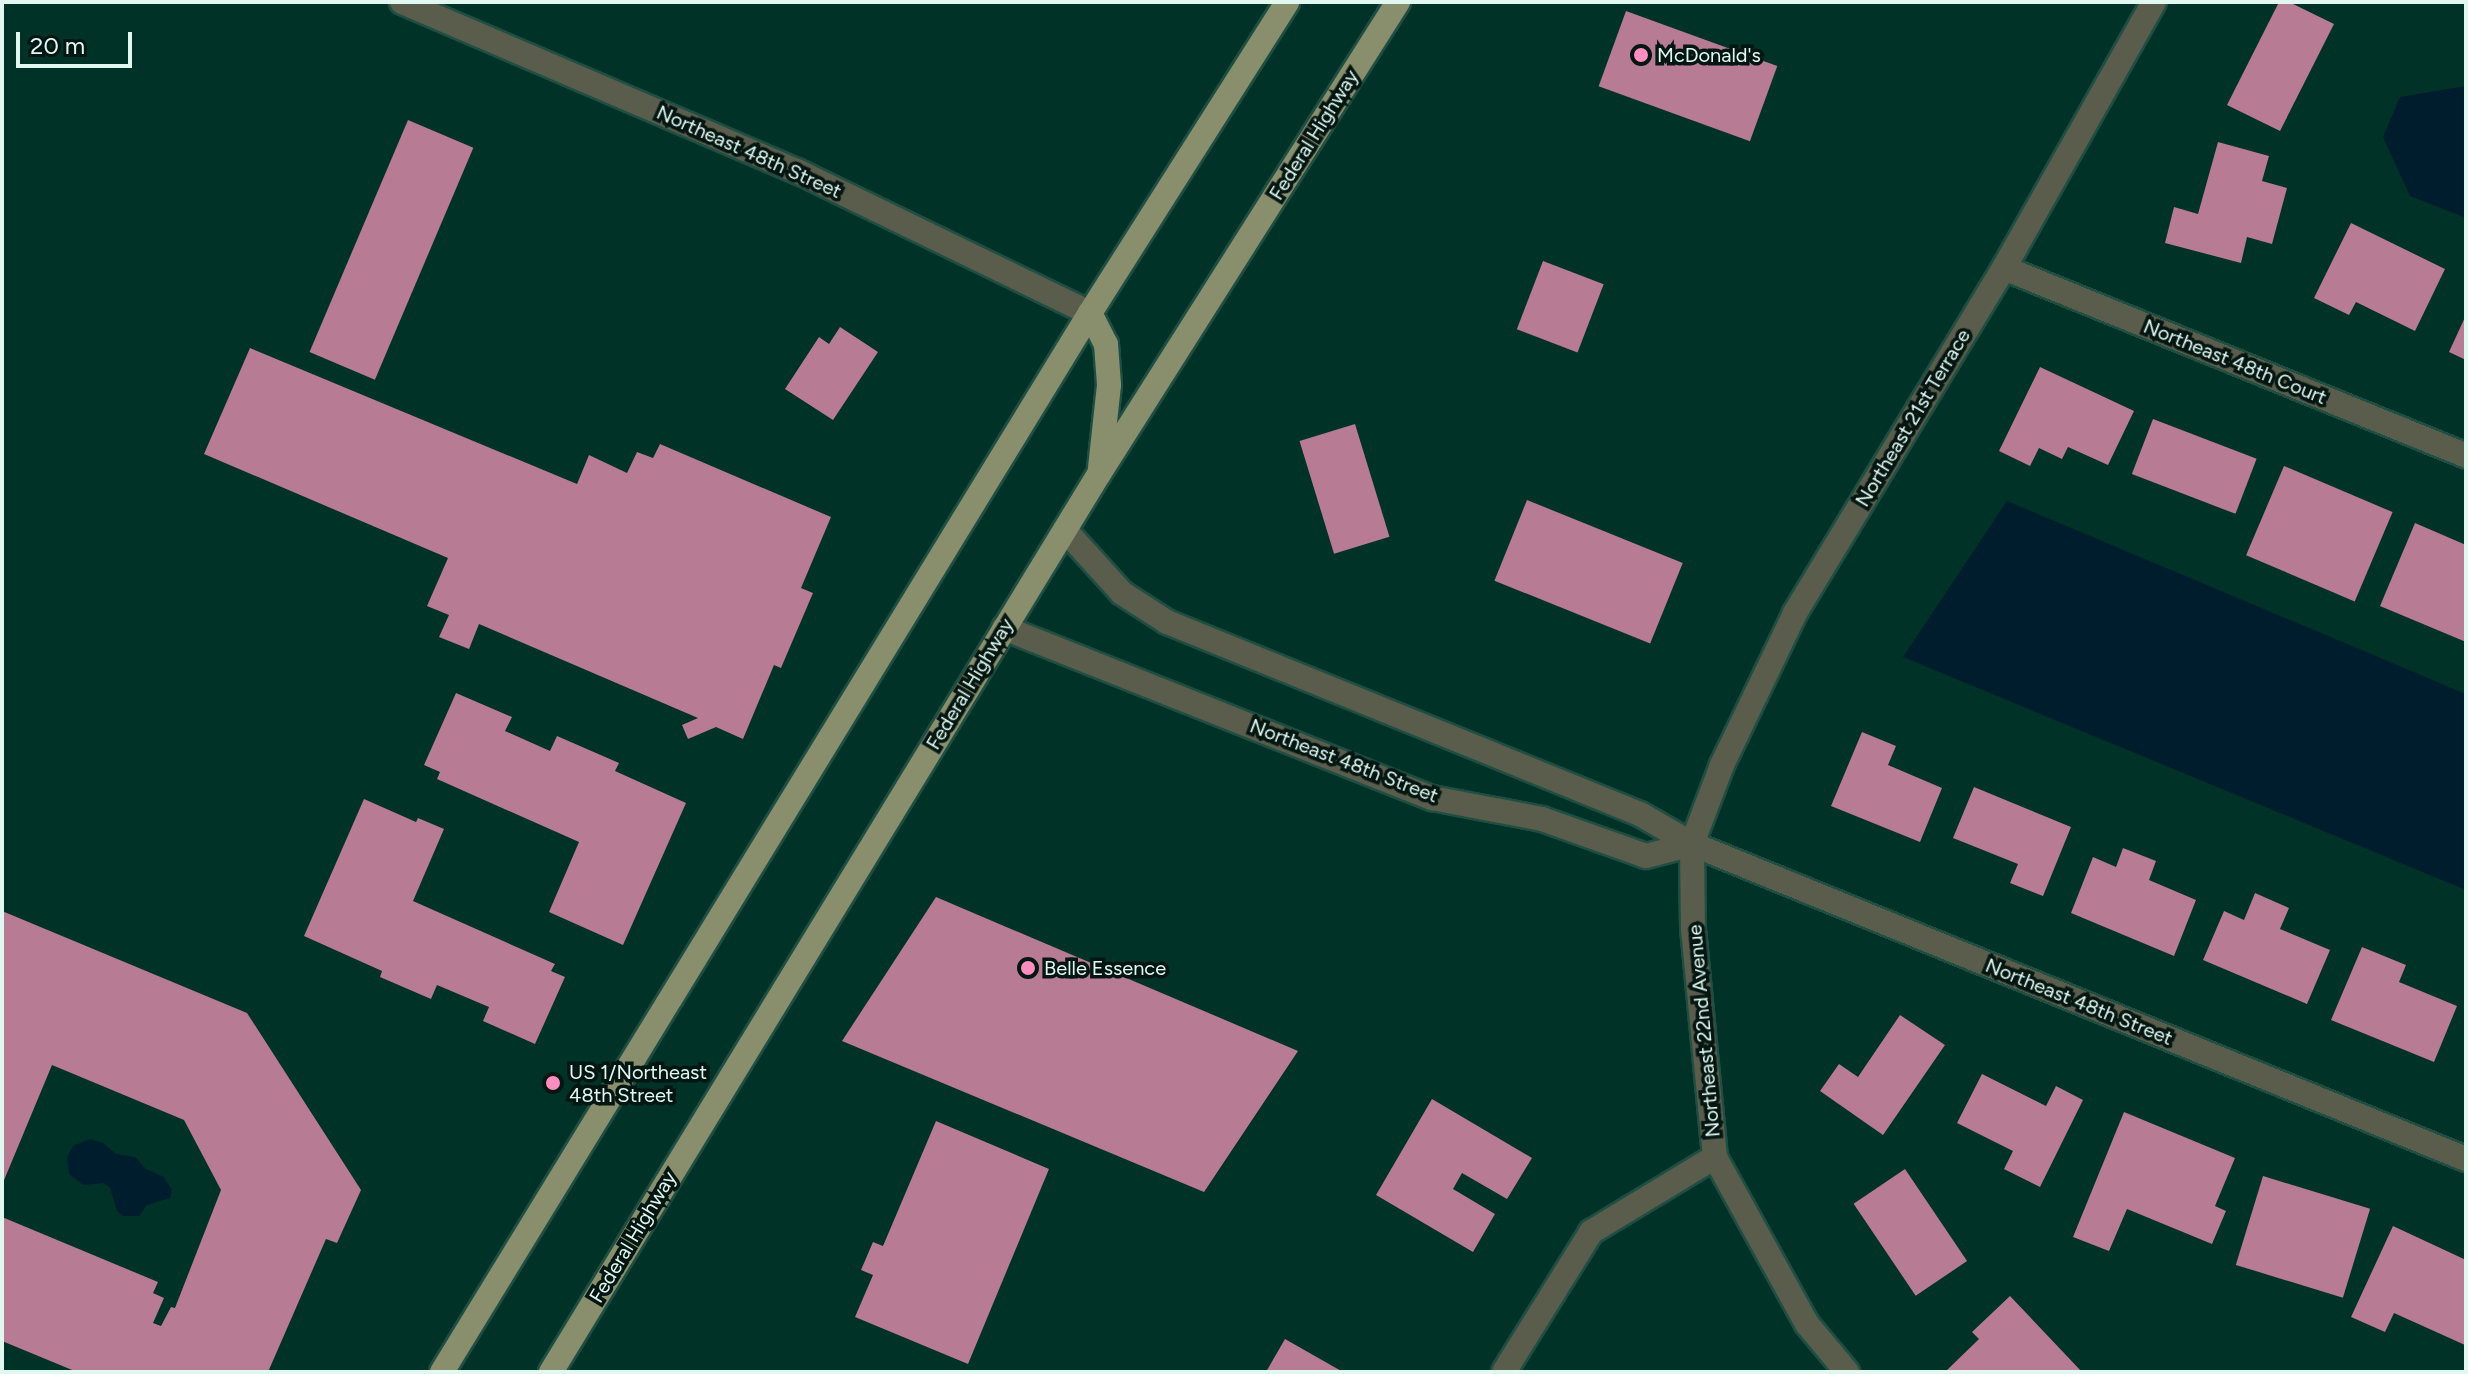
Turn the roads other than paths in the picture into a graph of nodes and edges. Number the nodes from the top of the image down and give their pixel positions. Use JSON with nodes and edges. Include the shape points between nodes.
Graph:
{"nodes":[{"id":1,"x":402,"y":2,"type":"edge"},
{"id":2,"x":1287,"y":2,"type":"edge"},
{"id":3,"x":1398,"y":2,"type":"edge"},
{"id":4,"x":2154,"y":2,"type":"edge"},
{"id":5,"x":2004,"y":268,"type":"junction"},
{"id":6,"x":1090,"y":313,"type":"junction"},
{"id":7,"x":2466,"y":456,"type":"edge"},
{"id":8,"x":1099,"y":474,"type":"junction"},
{"id":9,"x":1065,"y":530,"type":"junction"},
{"id":10,"x":1004,"y":628,"type":"junction"},
{"id":11,"x":1692,"y":844,"type":"junction"},
{"id":12,"x":1715,"y":1157,"type":"junction"},
{"id":13,"x":2466,"y":1159,"type":"edge"},
{"id":14,"x":442,"y":1372,"type":"edge"},
{"id":15,"x":551,"y":1372,"type":"edge"},
{"id":16,"x":1504,"y":1372,"type":"edge"},
{"id":17,"x":1847,"y":1372,"type":"edge"}],
"edges":[{"from":1,"to":6,"type":"street","name":"Northeast 48th Street","via":[[797,171]]},
{"from":2,"to":6,"type":"main road"},
{"from":3,"to":8,"type":"main road","name":"Federal Highway"},
{"from":4,"to":5,"type":"street","name":"Northeast 21st Terrace"},
{"from":5,"to":7,"type":"street","name":"Northeast 48th Court"},
{"from":5,"to":11,"type":"street","name":"Northeast 21st Terrace","via":[[1795,613],[1722,765]]},
{"from":6,"to":8,"type":"main road","via":[[1106,344],[1109,385]]},
{"from":6,"to":14,"type":"main road"},
{"from":8,"to":9,"type":"main road","name":"Federal Highway"},
{"from":9,"to":10,"type":"main road","name":"Federal Highway"},
{"from":9,"to":11,"type":"street","name":"Northeast 48th Street","via":[[1122,593],[1167,622],[1640,814]]},
{"from":10,"to":11,"type":"street","name":"Northeast 48th Street","via":[[1432,798],[1542,819],[1646,856]]},
{"from":10,"to":15,"type":"main road","name":"Federal Highway"},
{"from":11,"to":12,"type":"street","name":"Northeast 22nd Avenue","via":[[1693,929]]},
{"from":11,"to":13,"type":"street","name":"Northeast 48th Street"},
{"from":12,"to":16,"type":"street","via":[[1591,1232]]},
{"from":12,"to":17,"type":"street","name":"Northeast 22nd Avenue","via":[[1807,1324]]}]}
